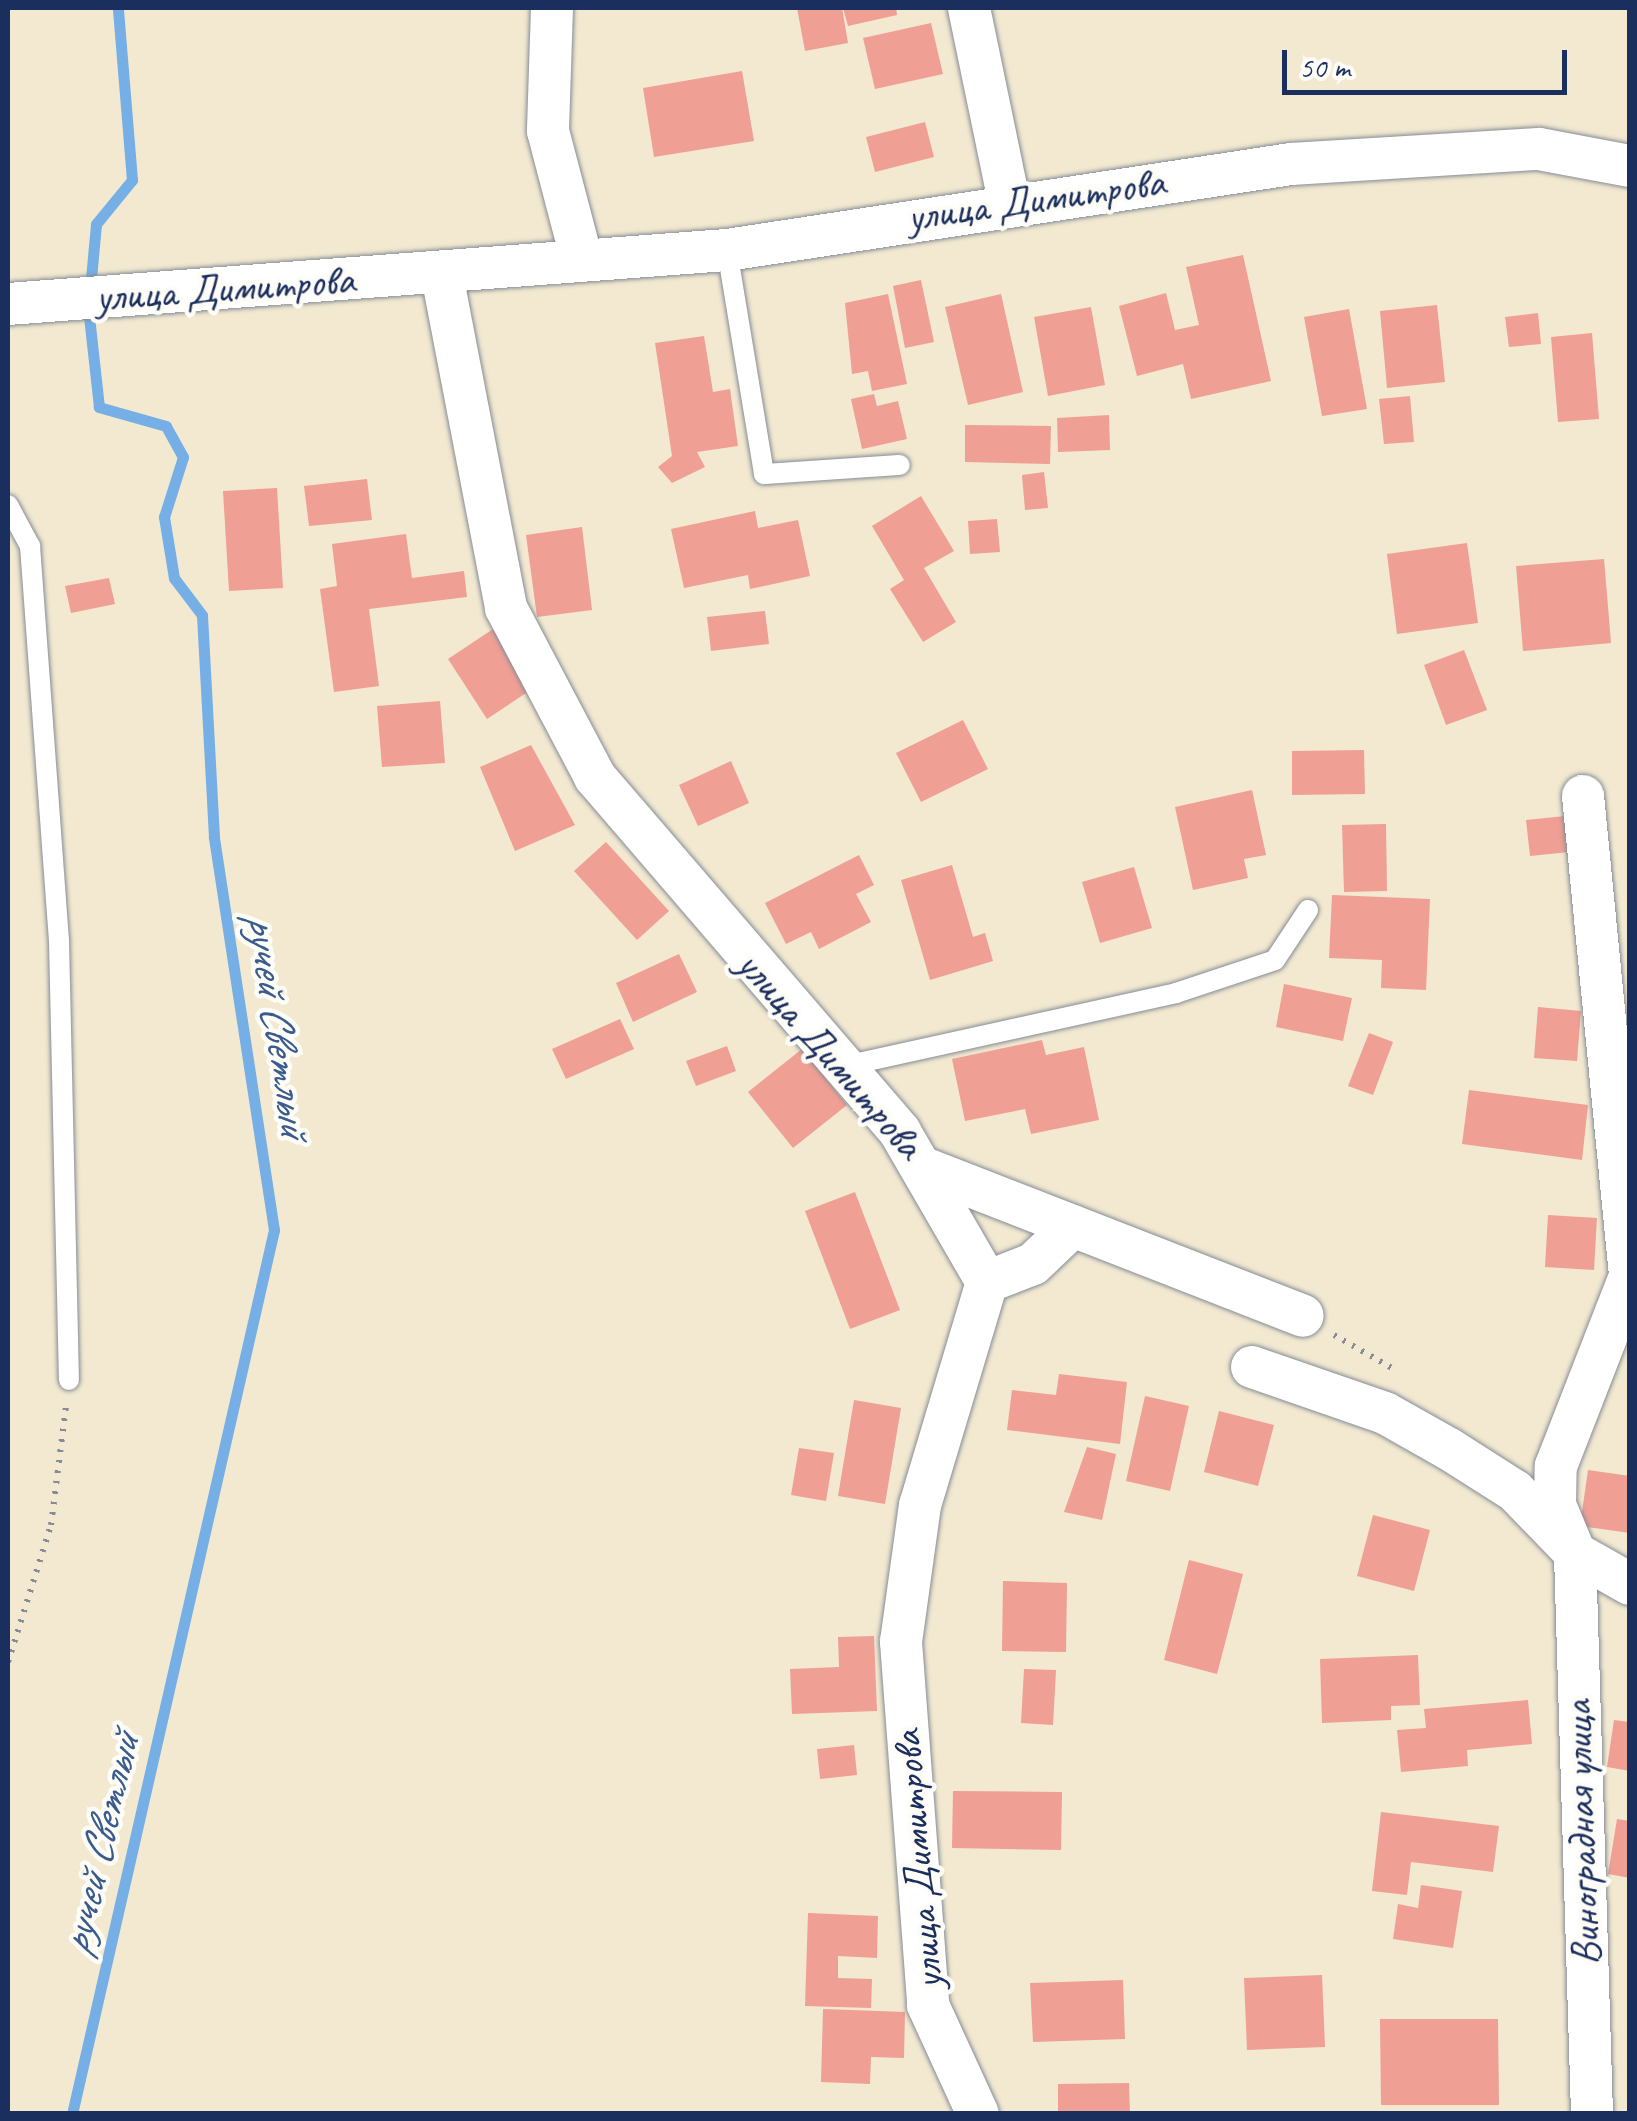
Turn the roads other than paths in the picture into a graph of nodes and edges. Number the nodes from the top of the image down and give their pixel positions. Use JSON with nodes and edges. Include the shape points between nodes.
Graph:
{"nodes":[{"id":1,"x":552,"y":8,"type":"edge"},
{"id":2,"x":969,"y":8,"type":"edge"},
{"id":3,"x":1630,"y":166,"type":"edge"},
{"id":4,"x":1009,"y":201,"type":"junction"},
{"id":5,"x":727,"y":250,"type":"junction"},
{"id":6,"x":582,"y":261,"type":"junction"},
{"id":7,"x":442,"y":274,"type":"junction"},
{"id":8,"x":10,"y":305,"type":"edge"},
{"id":9,"x":900,"y":465,"type":"dead end"},
{"id":10,"x":8,"y":505,"type":"edge"},
{"id":11,"x":1583,"y":796,"type":"dead end"},
{"id":12,"x":1308,"y":910,"type":"dead end"},
{"id":13,"x":838,"y":1068,"type":"junction"},
{"id":14,"x":928,"y":1170,"type":"junction"},
{"id":15,"x":1073,"y":1226,"type":"junction"},
{"id":16,"x":1630,"y":1274,"type":"edge"},
{"id":17,"x":988,"y":1282,"type":"junction"},
{"id":18,"x":1303,"y":1316,"type":"dead end"},
{"id":19,"x":1252,"y":1366,"type":"dead end"},
{"id":20,"x":69,"y":1380,"type":"road end"},
{"id":21,"x":1575,"y":1553,"type":"junction"},
{"id":22,"x":1630,"y":1584,"type":"edge"},
{"id":23,"x":978,"y":2114,"type":"edge"},
{"id":24,"x":1592,"y":2114,"type":"edge"}],
"edges":[{"from":1,"to":6,"type":"street","via":[[548,130]]},
{"from":2,"to":4,"type":"street"},
{"from":3,"to":4,"type":"street","name":"улица Димитрова","via":[[1520,150],[1291,164]]},
{"from":4,"to":5,"type":"street","name":"улица Димитрова"},
{"from":5,"to":6,"type":"street","name":"улица Димитрова"},
{"from":5,"to":9,"type":"lane","via":[[764,474]]},
{"from":6,"to":7,"type":"street","name":"улица Димитрова"},
{"from":7,"to":8,"type":"street","name":"улица Димитрова"},
{"from":7,"to":13,"type":"street","name":"улица Димитрова","via":[[506,608],[595,777]]},
{"from":10,"to":20,"type":"lane","via":[[30,546],[58,922]]},
{"from":11,"to":16,"type":"street","name":"Виноградная улица"},
{"from":12,"to":13,"type":"lane","via":[[1275,960],[1176,992]]},
{"from":13,"to":14,"type":"street","name":"улица Димитрова"},
{"from":14,"to":15,"type":"street"},
{"from":14,"to":17,"type":"street","name":"улица Димитрова","via":[[950,1228]]},
{"from":15,"to":17,"type":"street","via":[[1033,1264]]},
{"from":15,"to":18,"type":"street"},
{"from":16,"to":21,"type":"street","name":"Виноградная улица","via":[[1556,1466],[1556,1505]]},
{"from":17,"to":23,"type":"street","name":"улица Димитрова","via":[[920,1505],[901,1642],[928,2006]]},
{"from":19,"to":21,"type":"street","via":[[1385,1413],[1449,1449],[1515,1491]]},
{"from":21,"to":22,"type":"street"},
{"from":21,"to":24,"type":"street","name":"Виноградная улица"}]}
